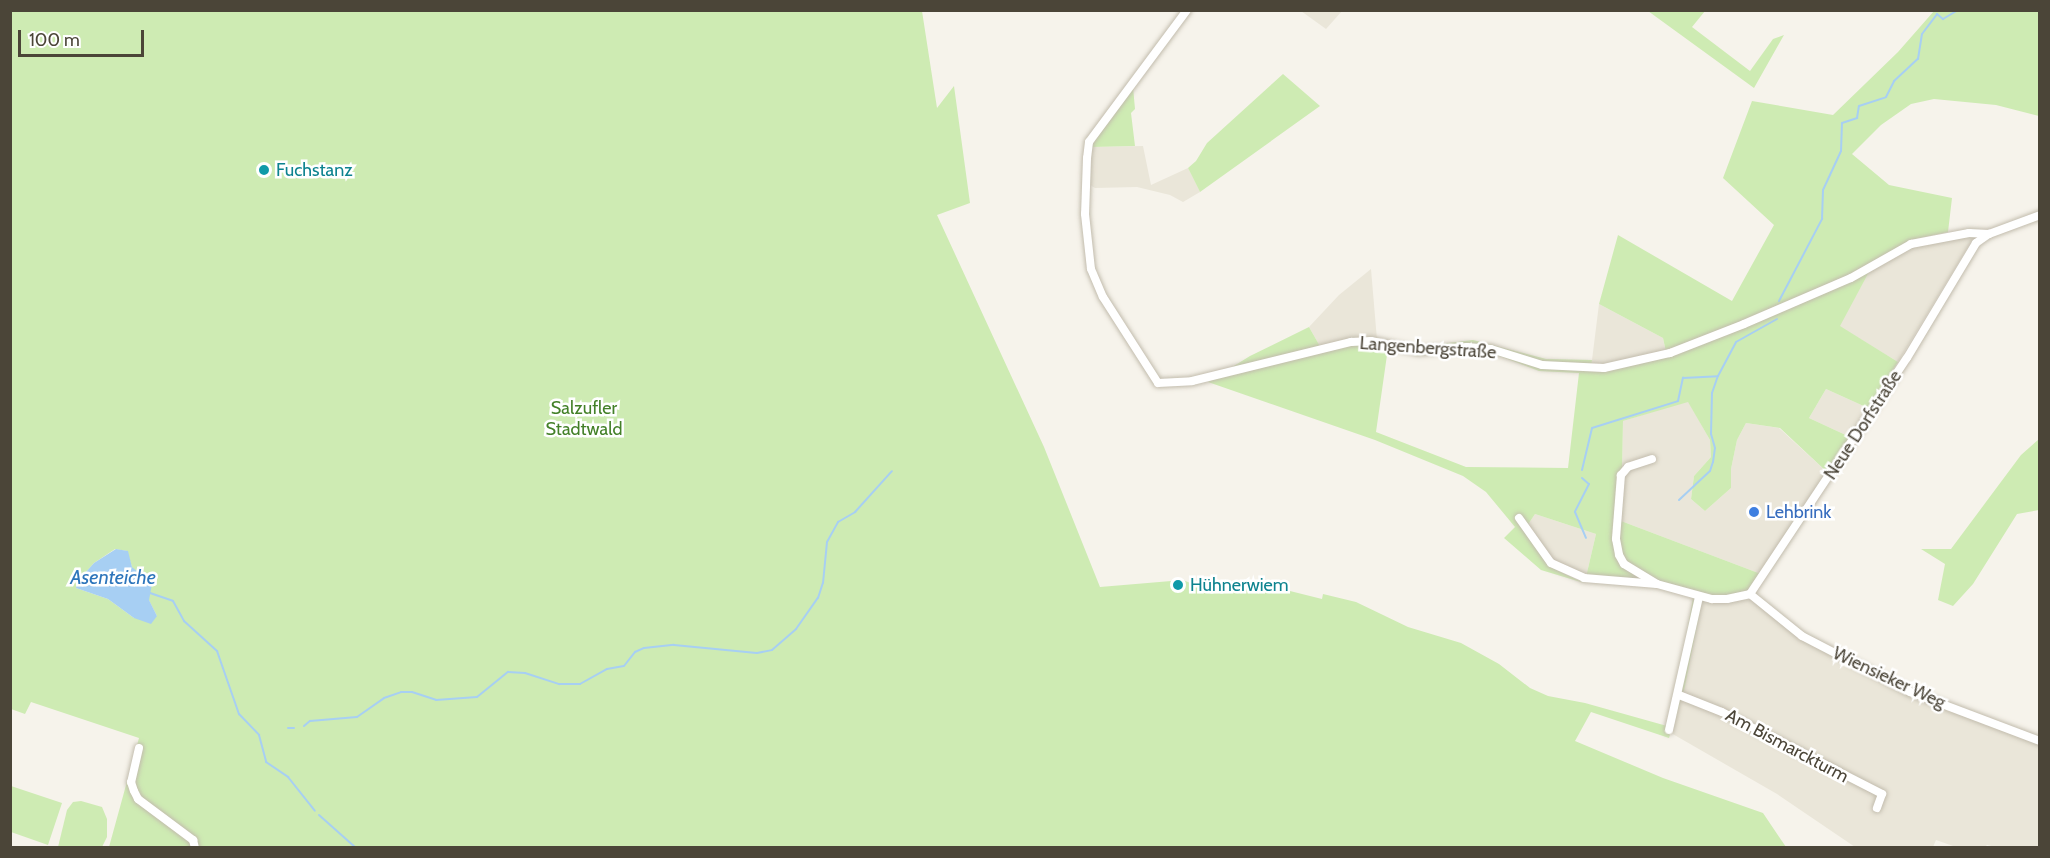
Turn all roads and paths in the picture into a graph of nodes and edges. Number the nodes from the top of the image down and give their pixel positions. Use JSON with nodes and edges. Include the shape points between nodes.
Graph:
{"nodes":[{"id":1,"x":1186,"y":10,"type":"edge"},
{"id":2,"x":2040,"y":215,"type":"edge"},
{"id":3,"x":1989,"y":234,"type":"junction"},
{"id":4,"x":1652,"y":459,"type":"dead end"},
{"id":5,"x":1520,"y":518,"type":"dead end"},
{"id":6,"x":1657,"y":584,"type":"junction"},
{"id":7,"x":1750,"y":594,"type":"junction"},
{"id":8,"x":1699,"y":597,"type":"junction"},
{"id":9,"x":1679,"y":695,"type":"junction"},
{"id":10,"x":1669,"y":730,"type":"dead end"},
{"id":11,"x":2040,"y":741,"type":"edge"},
{"id":12,"x":139,"y":748,"type":"dead end"},
{"id":13,"x":1877,"y":808,"type":"dead end"},
{"id":14,"x":195,"y":848,"type":"edge"}],
"edges":[{"from":1,"to":3,"type":"street","name":"Langenbergstraße","via":[[1089,142],[1087,158],[1085,214],[1091,269],[1103,297],[1158,383],[1192,381],[1351,342],[1371,341],[1419,351],[1491,349],[1542,365],[1604,368],[1670,354],[1851,278],[1911,244],[1969,232]]},
{"from":2,"to":3,"type":"street","name":"Neue Dorfstraße"},
{"from":3,"to":7,"type":"street","name":"Neue Dorfstraße","via":[[1976,243],[1907,358]]},
{"from":4,"to":6,"type":"street","via":[[1628,467],[1621,475],[1616,539],[1624,564]]},
{"from":5,"to":6,"type":"street","via":[[1543,555],[1569,573],[1591,580]]},
{"from":6,"to":8,"type":"street"},
{"from":7,"to":8,"type":"street","via":[[1727,599]]},
{"from":7,"to":11,"type":"street","name":"Wiensieker Weg","via":[[1802,636],[1910,692]]},
{"from":8,"to":9,"type":"street"},
{"from":9,"to":10,"type":"street"},
{"from":9,"to":13,"type":"street","name":"Am Bismarckturm","via":[[1722,712],[1882,795]]},
{"from":12,"to":14,"type":"street","via":[[131,782],[138,799],[193,840]]}]}
